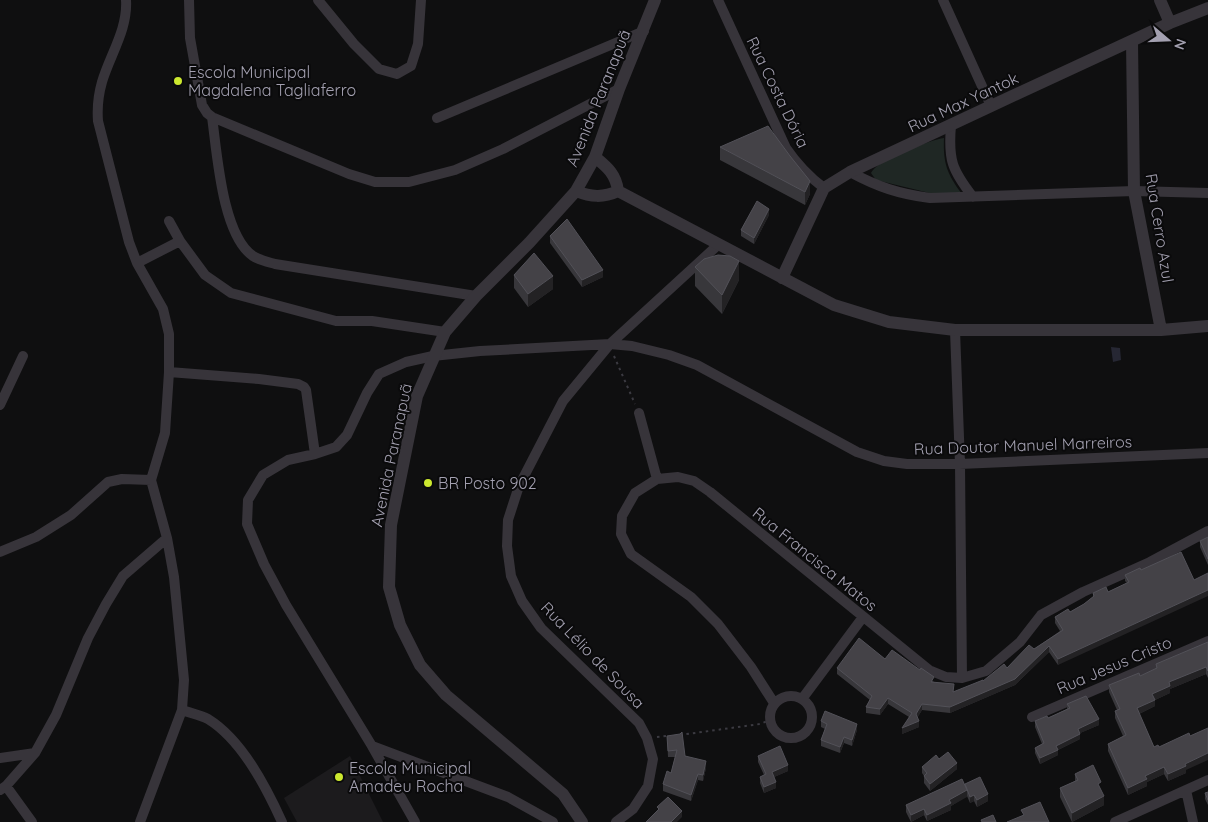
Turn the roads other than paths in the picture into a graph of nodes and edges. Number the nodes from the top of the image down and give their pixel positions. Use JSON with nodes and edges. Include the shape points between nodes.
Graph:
{"nodes":[{"id":1,"x":126,"y":0,"type":"edge"},
{"id":2,"x":189,"y":0,"type":"edge"},
{"id":3,"x":318,"y":0,"type":"edge"},
{"id":4,"x":421,"y":0,"type":"edge"},
{"id":5,"x":655,"y":0,"type":"edge"},
{"id":6,"x":718,"y":0,"type":"edge"},
{"id":7,"x":942,"y":0,"type":"edge"},
{"id":8,"x":1160,"y":0,"type":"edge"},
{"id":9,"x":1208,"y":8,"type":"edge"},
{"id":10,"x":1170,"y":23,"type":"junction"},
{"id":11,"x":644,"y":31,"type":"junction"},
{"id":12,"x":1132,"y":42,"type":"junction"},
{"id":13,"x":619,"y":89,"type":"junction"},
{"id":14,"x":991,"y":106,"type":"junction"},
{"id":15,"x":212,"y":117,"type":"junction"},
{"id":16,"x":437,"y":118,"type":"dead end"},
{"id":17,"x":951,"y":126,"type":"junction"},
{"id":18,"x":595,"y":157,"type":"junction"},
{"id":19,"x":850,"y":172,"type":"junction"},
{"id":20,"x":824,"y":188,"type":"junction"},
{"id":21,"x":576,"y":191,"type":"junction"},
{"id":22,"x":618,"y":191,"type":"junction"},
{"id":23,"x":1134,"y":191,"type":"junction"},
{"id":24,"x":1208,"y":193,"type":"edge"},
{"id":25,"x":973,"y":197,"type":"junction"},
{"id":26,"x":169,"y":222,"type":"dead end"},
{"id":27,"x":180,"y":242,"type":"junction"},
{"id":28,"x":719,"y":244,"type":"junction"},
{"id":29,"x":137,"y":263,"type":"junction"},
{"id":30,"x":782,"y":278,"type":"junction"},
{"id":31,"x":476,"y":296,"type":"junction"},
{"id":32,"x":1208,"y":326,"type":"edge"},
{"id":33,"x":954,"y":330,"type":"junction"},
{"id":34,"x":1161,"y":330,"type":"junction"},
{"id":35,"x":444,"y":332,"type":"junction"},
{"id":36,"x":610,"y":344,"type":"junction"},
{"id":37,"x":23,"y":356,"type":"dead end"},
{"id":38,"x":433,"y":356,"type":"junction"},
{"id":39,"x":169,"y":372,"type":"junction"},
{"id":40,"x":0,"y":405,"type":"edge"},
{"id":41,"x":639,"y":413,"type":"road end"},
{"id":42,"x":1208,"y":452,"type":"edge"},
{"id":43,"x":315,"y":454,"type":"junction"},
{"id":44,"x":960,"y":464,"type":"junction"},
{"id":45,"x":657,"y":479,"type":"junction"},
{"id":46,"x":151,"y":480,"type":"junction"},
{"id":47,"x":1208,"y":531,"type":"edge"},
{"id":48,"x":167,"y":538,"type":"junction"},
{"id":49,"x":0,"y":552,"type":"edge"},
{"id":50,"x":863,"y":617,"type":"junction"},
{"id":51,"x":1208,"y":641,"type":"edge"},
{"id":52,"x":962,"y":678,"type":"junction"},
{"id":53,"x":802,"y":699,"type":"junction"},
{"id":54,"x":774,"y":704,"type":"junction"},
{"id":55,"x":182,"y":710,"type":"junction"},
{"id":56,"x":1032,"y":717,"type":"dead end"},
{"id":57,"x":372,"y":746,"type":"junction"},
{"id":58,"x":35,"y":753,"type":"junction"},
{"id":59,"x":0,"y":758,"type":"edge"},
{"id":60,"x":1208,"y":780,"type":"edge"},
{"id":61,"x":3,"y":788,"type":"edge"},
{"id":62,"x":1186,"y":790,"type":"junction"},
{"id":63,"x":32,"y":822,"type":"edge"},
{"id":64,"x":140,"y":822,"type":"edge"},
{"id":65,"x":282,"y":822,"type":"edge"},
{"id":66,"x":415,"y":822,"type":"edge"},
{"id":67,"x":553,"y":822,"type":"edge"},
{"id":68,"x":582,"y":822,"type":"edge"},
{"id":69,"x":616,"y":822,"type":"edge"},
{"id":70,"x":1116,"y":822,"type":"edge"},
{"id":71,"x":1193,"y":822,"type":"edge"}],
"edges":[{"from":1,"to":29,"type":"street","via":[[124,23],[97,102],[98,121]]},
{"from":2,"to":15,"type":"street","via":[[190,38],[202,105]]},
{"from":3,"to":4,"type":"street","via":[[379,70],[397,74],[411,66],[418,44]]},
{"from":5,"to":11,"type":"street","name":"Avenida Paranapuã"},
{"from":6,"to":20,"type":"street","name":"Rua Costa Dória","via":[[786,148],[808,176]]},
{"from":7,"to":14,"type":"street"},
{"from":8,"to":10,"type":"street"},
{"from":9,"to":10,"type":"street","name":"Rua Max Yantok"},
{"from":10,"to":12,"type":"street","name":"Rua Max Yantok"},
{"from":11,"to":13,"type":"street","name":"Avenida Paranapuã"},
{"from":11,"to":16,"type":"street"},
{"from":12,"to":14,"type":"street","name":"Rua Max Yantok"},
{"from":12,"to":23,"type":"street","name":"Rua Cerro Azul"},
{"from":13,"to":15,"type":"street","via":[[456,170],[409,182],[375,182],[350,174]]},
{"from":13,"to":18,"type":"street","name":"Avenida Paranapuã"},
{"from":14,"to":17,"type":"street","name":"Rua Max Yantok"},
{"from":15,"to":31,"type":"street","via":[[227,214],[239,240],[253,256],[275,264]]},
{"from":17,"to":19,"type":"street","name":"Rua Max Yantok"},
{"from":17,"to":25,"type":"street","via":[[949,146],[952,164]]},
{"from":18,"to":21,"type":"street","name":"Avenida Paranapuã"},
{"from":18,"to":22,"type":"street","via":[[613,174]]},
{"from":19,"to":20,"type":"street","name":"Rua Max Yantok"},
{"from":19,"to":25,"type":"street","via":[[902,194],[930,198]]},
{"from":20,"to":30,"type":"street"},
{"from":21,"to":22,"type":"street","via":[[598,196]]},
{"from":21,"to":31,"type":"street","name":"Avenida Paranapuã"},
{"from":22,"to":28,"type":"street"},
{"from":23,"to":24,"type":"street"},
{"from":23,"to":25,"type":"street"},
{"from":23,"to":34,"type":"street","name":"Rua Cerro Azul"},
{"from":26,"to":27,"type":"street"},
{"from":27,"to":29,"type":"street"},
{"from":27,"to":35,"type":"street","via":[[205,275],[231,293],[336,321],[372,321]]},
{"from":28,"to":30,"type":"street"},
{"from":28,"to":36,"type":"street","name":"Rua Lélio de Sousa"},
{"from":29,"to":39,"type":"street","via":[[163,309],[169,334]]},
{"from":30,"to":33,"type":"street","via":[[834,305],[890,322]]},
{"from":31,"to":35,"type":"street","name":"Avenida Paranapuã"},
{"from":32,"to":34,"type":"street"},
{"from":33,"to":34,"type":"street"},
{"from":33,"to":44,"type":"street"},
{"from":35,"to":38,"type":"street","name":"Avenida Paranapuã"},
{"from":36,"to":38,"type":"street","name":"Rua Doutor Manuel Marreiros"},
{"from":36,"to":44,"type":"street","name":"Rua Doutor Manuel Marreiros","via":[[632,346],[697,365],[857,452],[907,464]]},
{"from":36,"to":69,"type":"street","name":"Rua Lélio de Sousa","via":[[563,401],[519,486],[508,520],[506,546],[511,576],[522,601],[541,628],[639,723],[647,738],[654,759],[648,786],[633,809]]},
{"from":37,"to":40,"type":"street"},
{"from":38,"to":43,"type":"street","name":"Rua Doutor Manuel Marreiros","via":[[406,362],[379,374],[347,435],[336,446]]},
{"from":38,"to":68,"type":"street","name":"Avenida Paranapuã","via":[[417,396],[391,525],[389,587],[400,625],[420,665],[446,695],[563,794]]},
{"from":39,"to":43,"type":"street","via":[[259,379],[304,387]]},
{"from":39,"to":46,"type":"street","via":[[165,433]]},
{"from":41,"to":45,"type":"street"},
{"from":42,"to":44,"type":"street","name":"Rua Doutor Manuel Marreiros"},
{"from":43,"to":57,"type":"street","name":"Rua Doutor Manuel Marreiros","via":[[288,460],[263,474],[248,500],[247,524],[286,605]]},
{"from":44,"to":52,"type":"street"},
{"from":45,"to":50,"type":"street","name":"Rua Francisca Matos","via":[[678,477],[694,481]]},
{"from":45,"to":54,"type":"street","via":[[635,493],[622,516],[621,534],[631,554],[691,597],[718,624]]},
{"from":46,"to":48,"type":"street"},
{"from":46,"to":49,"type":"street","via":[[108,482],[36,537]]},
{"from":47,"to":52,"type":"street","name":"Rua Francisca Matos","via":[[1041,615],[1020,642],[986,671]]},
{"from":48,"to":55,"type":"street","via":[[184,680]]},
{"from":48,"to":58,"type":"street","via":[[123,576],[93,629],[56,715]]},
{"from":50,"to":52,"type":"street","name":"Rua Francisca Matos","via":[[928,670],[946,677]]},
{"from":50,"to":53,"type":"street"},
{"from":51,"to":56,"type":"street","name":"Rua Jesus Cristo"},
{"from":53,"to":54,"type":"street","via":[[790,696]]},
{"from":53,"to":54,"type":"street","via":[[810,707],[812,719],[803,734],[792,738],[775,731],[770,720]]},
{"from":55,"to":64,"type":"street"},
{"from":55,"to":65,"type":"street","via":[[207,718],[241,750],[266,787]]},
{"from":57,"to":66,"type":"street","name":"Rua Doutor Manuel Marreiros"},
{"from":57,"to":67,"type":"street","via":[[508,796]]},
{"from":58,"to":59,"type":"street"},
{"from":58,"to":61,"type":"street"},
{"from":60,"to":62,"type":"street"},
{"from":61,"to":63,"type":"street"},
{"from":62,"to":70,"type":"street"},
{"from":62,"to":71,"type":"street"}]}
